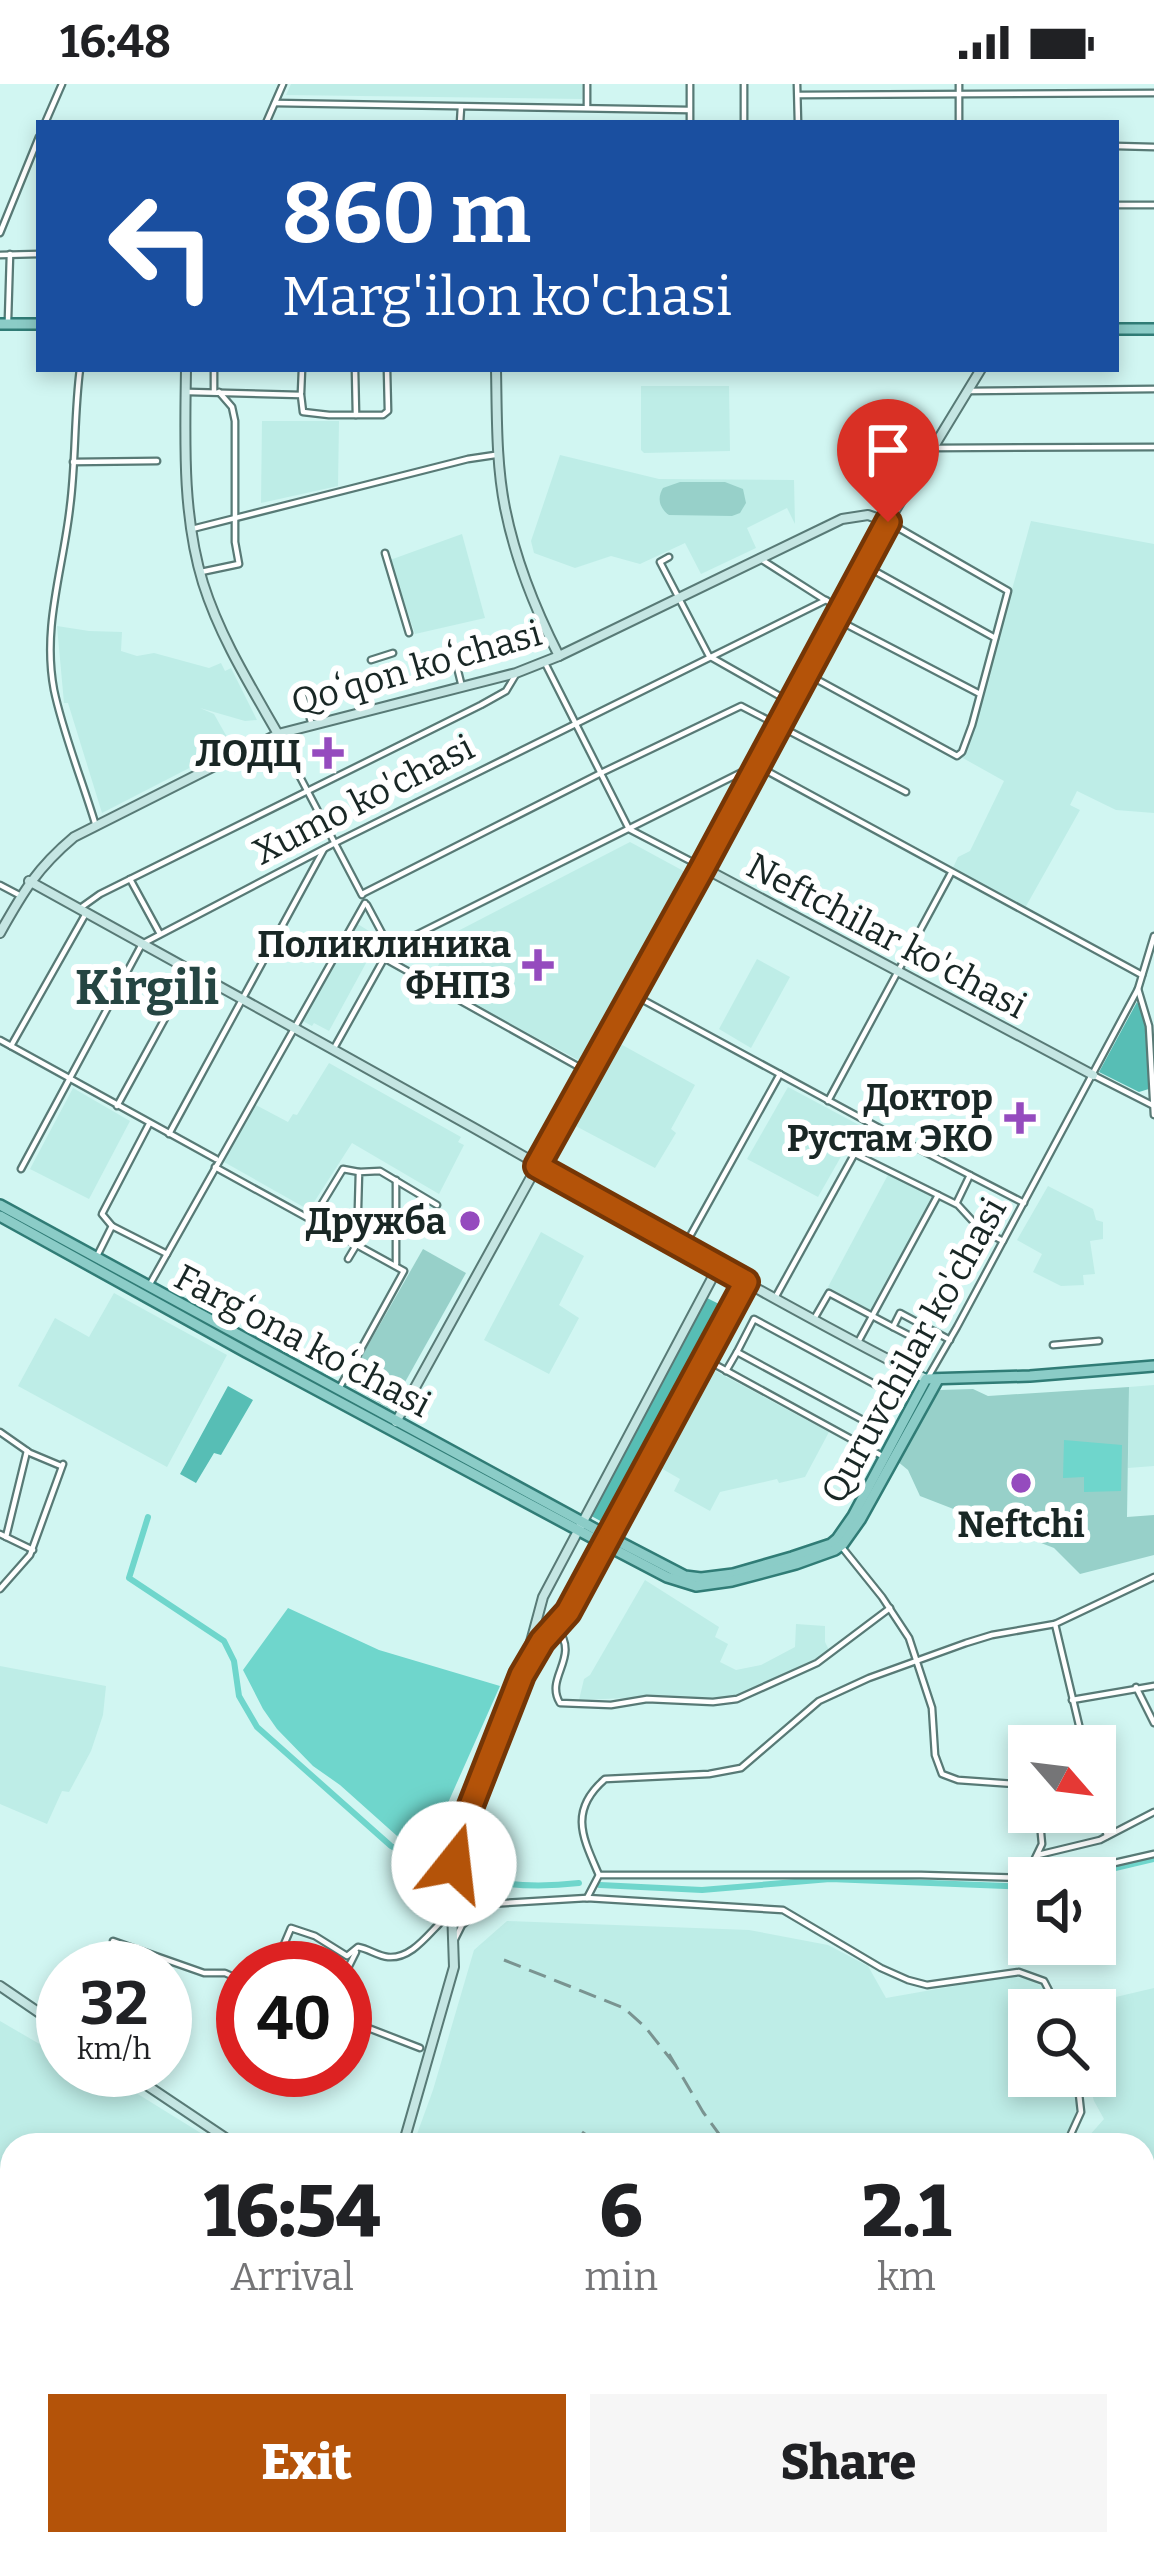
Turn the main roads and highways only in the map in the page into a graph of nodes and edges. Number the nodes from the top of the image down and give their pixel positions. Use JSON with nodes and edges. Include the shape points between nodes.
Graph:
{"nodes":[{"id":1,"x":4,"y":324,"type":"edge"},
{"id":2,"x":36,"y":324,"type":"edge"},
{"id":3,"x":1119,"y":329,"type":"edge"},
{"id":4,"x":1154,"y":329,"type":"edge"},
{"id":5,"x":0,"y":1205,"type":"edge"},
{"id":6,"x":0,"y":1216,"type":"edge"},
{"id":7,"x":1154,"y":1366,"type":"edge"},
{"id":8,"x":932,"y":1380,"type":"junction"},
{"id":9,"x":394,"y":1425,"type":"junction"},
{"id":10,"x":579,"y":1525,"type":"joint"},
{"id":11,"x":606,"y":1540,"type":"junction"}],
"edges":[{"from":1,"to":2,"type":"main road"},
{"from":3,"to":4,"type":"main road"},
{"from":5,"to":9,"type":"main road","name":"Fargʻona koʻchasi"},
{"from":6,"to":9,"type":"main road","name":"Fargʻona koʻchasi"},
{"from":7,"to":8,"type":"main road"},
{"from":8,"to":11,"type":"main road","name":"Quruvchilar ko'chasi","via":[[831,1544],[694,1578]]},
{"from":8,"to":11,"type":"main road","name":"Quruvchilar ko'chasi","via":[[841,1546],[696,1586]]},
{"from":9,"to":10,"type":"main road","name":"Fargʻona koʻchasi"},
{"from":10,"to":11,"type":"main road","name":"Quruvchilar ko'chasi"}]}
